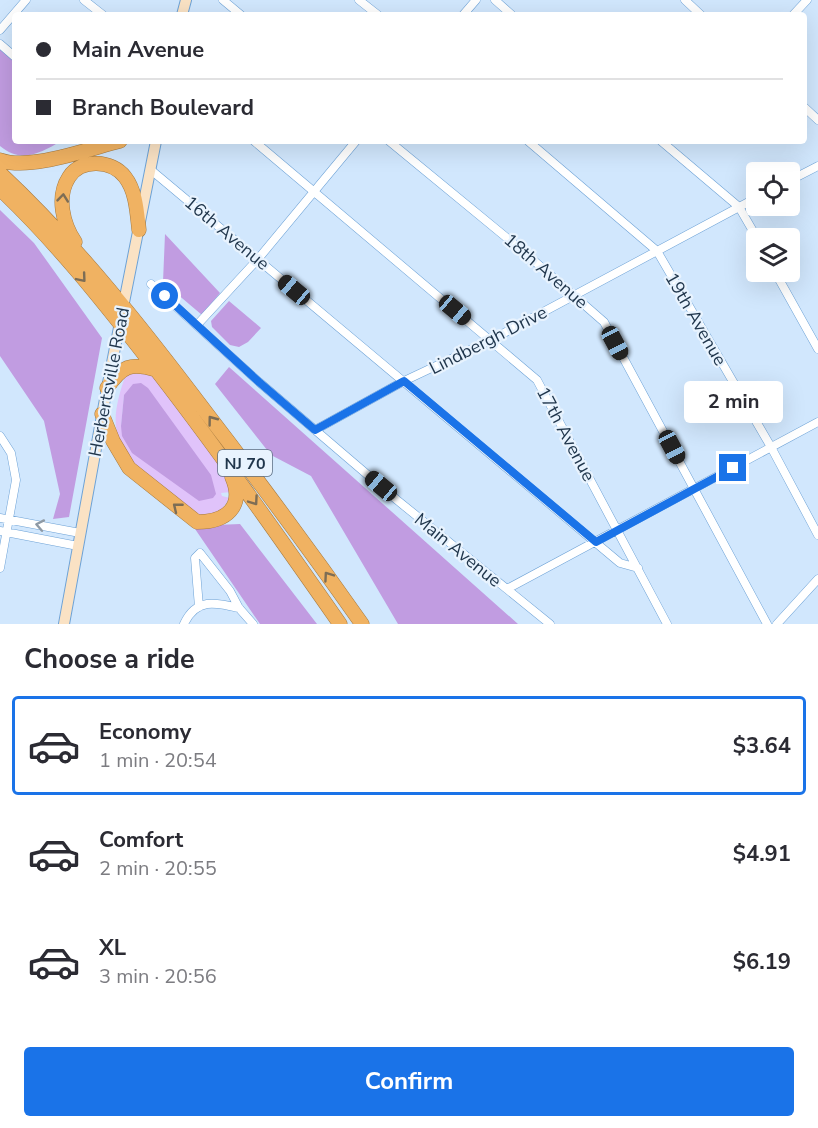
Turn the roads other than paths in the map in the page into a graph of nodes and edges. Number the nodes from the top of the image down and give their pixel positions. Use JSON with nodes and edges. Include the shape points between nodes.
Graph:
{"nodes":[{"id":1,"x":26,"y":0,"type":"edge"},
{"id":2,"x":84,"y":0,"type":"edge"},
{"id":3,"x":223,"y":0,"type":"edge"},
{"id":4,"x":359,"y":0,"type":"edge"},
{"id":5,"x":476,"y":0,"type":"edge"},
{"id":6,"x":495,"y":0,"type":"edge"},
{"id":7,"x":807,"y":0,"type":"edge"},
{"id":8,"x":687,"y":1,"type":"edge"},
{"id":9,"x":16,"y":12,"type":"edge"},
{"id":10,"x":99,"y":12,"type":"edge"},
{"id":11,"x":237,"y":12,"type":"edge"},
{"id":12,"x":374,"y":12,"type":"edge"},
{"id":13,"x":466,"y":12,"type":"edge"},
{"id":14,"x":509,"y":12,"type":"edge"},
{"id":15,"x":698,"y":12,"type":"edge"},
{"id":16,"x":796,"y":12,"type":"edge"},
{"id":17,"x":12,"y":16,"type":"edge"},
{"id":18,"x":0,"y":30,"type":"edge"},
{"id":19,"x":0,"y":44,"type":"edge"},
{"id":20,"x":12,"y":54,"type":"edge"},
{"id":21,"x":108,"y":144,"type":"edge"},
{"id":22,"x":155,"y":144,"type":"edge"},
{"id":23,"x":258,"y":144,"type":"edge"},
{"id":24,"x":354,"y":144,"type":"edge"},
{"id":25,"x":393,"y":144,"type":"edge"},
{"id":26,"x":532,"y":144,"type":"edge"},
{"id":27,"x":665,"y":144,"type":"edge"},
{"id":28,"x":0,"y":160,"type":"edge"},
{"id":29,"x":818,"y":166,"type":"edge"},
{"id":30,"x":151,"y":170,"type":"junction"},
{"id":31,"x":0,"y":173,"type":"edge"},
{"id":32,"x":800,"y":175,"type":"edge"},
{"id":33,"x":0,"y":189,"type":"edge"},
{"id":34,"x":315,"y":192,"type":"junction"},
{"id":35,"x":746,"y":203,"type":"edge"},
{"id":36,"x":739,"y":207,"type":"junction"},
{"id":37,"x":751,"y":228,"type":"edge"},
{"id":38,"x":139,"y":230,"type":"junction"},
{"id":39,"x":657,"y":250,"type":"junction"},
{"id":40,"x":258,"y":259,"type":"junction"},
{"id":41,"x":781,"y":282,"type":"edge"},
{"id":42,"x":151,"y":284,"type":"dead end"},
{"id":43,"x":106,"y":286,"type":"junction"},
{"id":44,"x":576,"y":295,"type":"junction"},
{"id":45,"x":123,"y":305,"type":"junction"},
{"id":46,"x":120,"y":322,"type":"junction"},
{"id":47,"x":197,"y":325,"type":"junction"},
{"id":48,"x":491,"y":340,"type":"junction"},
{"id":49,"x":818,"y":349,"type":"edge"},
{"id":50,"x":157,"y":370,"type":"junction"},
{"id":51,"x":404,"y":381,"type":"junction"},
{"id":52,"x":107,"y":388,"type":"junction"},
{"id":53,"x":102,"y":414,"type":"junction"},
{"id":54,"x":818,"y":422,"type":"edge"},
{"id":55,"x":315,"y":430,"type":"junction"},
{"id":56,"x":0,"y":436,"type":"edge"},
{"id":57,"x":210,"y":439,"type":"junction"},
{"id":58,"x":771,"y":447,"type":"junction"},
{"id":59,"x":694,"y":489,"type":"junction"},
{"id":60,"x":0,"y":518,"type":"edge"},
{"id":61,"x":9,"y":519,"type":"junction"},
{"id":62,"x":617,"y":531,"type":"junction"},
{"id":63,"x":4,"y":532,"type":"edge"},
{"id":64,"x":80,"y":533,"type":"junction"},
{"id":65,"x":818,"y":535,"type":"edge"},
{"id":66,"x":596,"y":542,"type":"junction"},
{"id":67,"x":78,"y":546,"type":"junction"},
{"id":68,"x":0,"y":568,"type":"edge"},
{"id":69,"x":638,"y":568,"type":"junction"},
{"id":70,"x":818,"y":579,"type":"edge"},
{"id":71,"x":507,"y":589,"type":"junction"},
{"id":72,"x":199,"y":607,"type":"junction"},
{"id":73,"x":239,"y":608,"type":"junction"},
{"id":74,"x":64,"y":624,"type":"edge"},
{"id":75,"x":184,"y":624,"type":"edge"},
{"id":76,"x":253,"y":624,"type":"edge"},
{"id":77,"x":340,"y":624,"type":"edge"},
{"id":78,"x":362,"y":624,"type":"edge"},
{"id":79,"x":550,"y":624,"type":"edge"},
{"id":80,"x":667,"y":624,"type":"edge"},
{"id":81,"x":767,"y":624,"type":"edge"},
{"id":82,"x":777,"y":624,"type":"edge"}],
"edges":[{"from":1,"to":9,"type":"street"},
{"from":2,"to":10,"type":"street"},
{"from":3,"to":11,"type":"street"},
{"from":4,"to":12,"type":"street"},
{"from":5,"to":13,"type":"street"},
{"from":6,"to":14,"type":"street"},
{"from":7,"to":16,"type":"street"},
{"from":8,"to":15,"type":"street"},
{"from":17,"to":18,"type":"street"},
{"from":19,"to":20,"type":"street"},
{"from":21,"to":28,"type":"highway","via":[[30,164]]},
{"from":22,"to":30,"type":"main road","name":"Herbertsville Road"},
{"from":23,"to":34,"type":"street","name":"17th Avenue"},
{"from":24,"to":34,"type":"street"},
{"from":25,"to":44,"type":"street","name":"18th Avenue"},
{"from":26,"to":39,"type":"street","name":"19th Avenue"},
{"from":27,"to":36,"type":"street"},
{"from":29,"to":32,"type":"street"},
{"from":30,"to":38,"type":"main road","name":"Herbertsville Road"},
{"from":30,"to":40,"type":"street","name":"16th Avenue"},
{"from":31,"to":43,"type":"highway","number":"NJ 70"},
{"from":33,"to":46,"type":"highway","number":"NJ 70","one_way":true},
{"from":34,"to":40,"type":"street"},
{"from":34,"to":48,"type":"street","name":"17th Avenue"},
{"from":35,"to":36,"type":"street","name":"Lindbergh Drive"},
{"from":36,"to":37,"type":"street"},
{"from":36,"to":39,"type":"street","name":"Lindbergh Drive"},
{"from":43,"to":38,"type":"highway","one_way":true,"via":[[69,232],[62,209],[63,192],[70,176],[84,165],[115,167],[132,190]]},
{"from":38,"to":45,"type":"main road","name":"Herbertsville Road"},
{"from":39,"to":44,"type":"street","name":"Lindbergh Drive"},
{"from":39,"to":58,"type":"street","name":"19th Avenue"},
{"from":40,"to":47,"type":"street"},
{"from":40,"to":51,"type":"street","name":"16th Avenue"},
{"from":41,"to":49,"type":"street"},
{"from":42,"to":47,"type":"street","name":"Main Avenue"},
{"from":43,"to":45,"type":"highway","number":"NJ 70"},
{"from":44,"to":48,"type":"street","name":"Lindbergh Drive"},
{"from":44,"to":59,"type":"street","name":"18th Avenue","via":[[604,322]]},
{"from":45,"to":46,"type":"main road","name":"Herbertsville Road"},
{"from":78,"to":45,"type":"highway","number":"NJ 70","one_way":true,"via":[[294,527]]},
{"from":46,"to":50,"type":"highway","number":"NJ 70"},
{"from":46,"to":52,"type":"main road","name":"Herbertsville Road"},
{"from":47,"to":55,"type":"street","name":"Main Avenue"},
{"from":48,"to":51,"type":"street","name":"Lindbergh Drive"},
{"from":48,"to":62,"type":"street","name":"17th Avenue","via":[[537,380]]},
{"from":50,"to":52,"type":"highway","via":[[140,365],[122,369]]},
{"from":50,"to":57,"type":"highway","number":"NJ 70"},
{"from":51,"to":55,"type":"street","name":"Lindbergh Drive"},
{"from":51,"to":66,"type":"street","name":"16th Avenue"},
{"from":52,"to":53,"type":"main road","name":"Herbertsville Road"},
{"from":57,"to":53,"type":"highway","one_way":true,"via":[[233,479],[236,499],[223,518],[197,522],[129,468]]},
{"from":53,"to":64,"type":"main road","name":"Herbertsville Road"},
{"from":54,"to":58,"type":"street"},
{"from":55,"to":71,"type":"street","name":"Main Avenue"},
{"from":56,"to":61,"type":"street","via":[[11,453],[15,473]]},
{"from":57,"to":77,"type":"highway","number":"NJ 70","one_way":true},
{"from":58,"to":59,"type":"street"},
{"from":58,"to":65,"type":"street","name":"19th Avenue"},
{"from":59,"to":62,"type":"street"},
{"from":59,"to":81,"type":"street","name":"18th Avenue"},
{"from":60,"to":61,"type":"street"},
{"from":61,"to":63,"type":"street"},
{"from":64,"to":61,"type":"street","one_way":true},
{"from":62,"to":66,"type":"street"},
{"from":62,"to":69,"type":"street","name":"17th Avenue"},
{"from":63,"to":67,"type":"street"},
{"from":63,"to":68,"type":"street"},
{"from":64,"to":67,"type":"main road","name":"Herbertsville Road"},
{"from":66,"to":69,"type":"street","name":"16th Avenue","via":[[620,563]]},
{"from":66,"to":71,"type":"street"},
{"from":67,"to":74,"type":"main road","name":"Herbertsville Road"},
{"from":69,"to":80,"type":"street","name":"17th Avenue"},
{"from":70,"to":82,"type":"street"},
{"from":71,"to":79,"type":"street","name":"Main Avenue"},
{"from":72,"to":73,"type":"street","via":[[217,602]]},
{"from":72,"to":73,"type":"street","via":[[198,555],[230,591]]},
{"from":72,"to":75,"type":"street"},
{"from":73,"to":76,"type":"street"}]}
